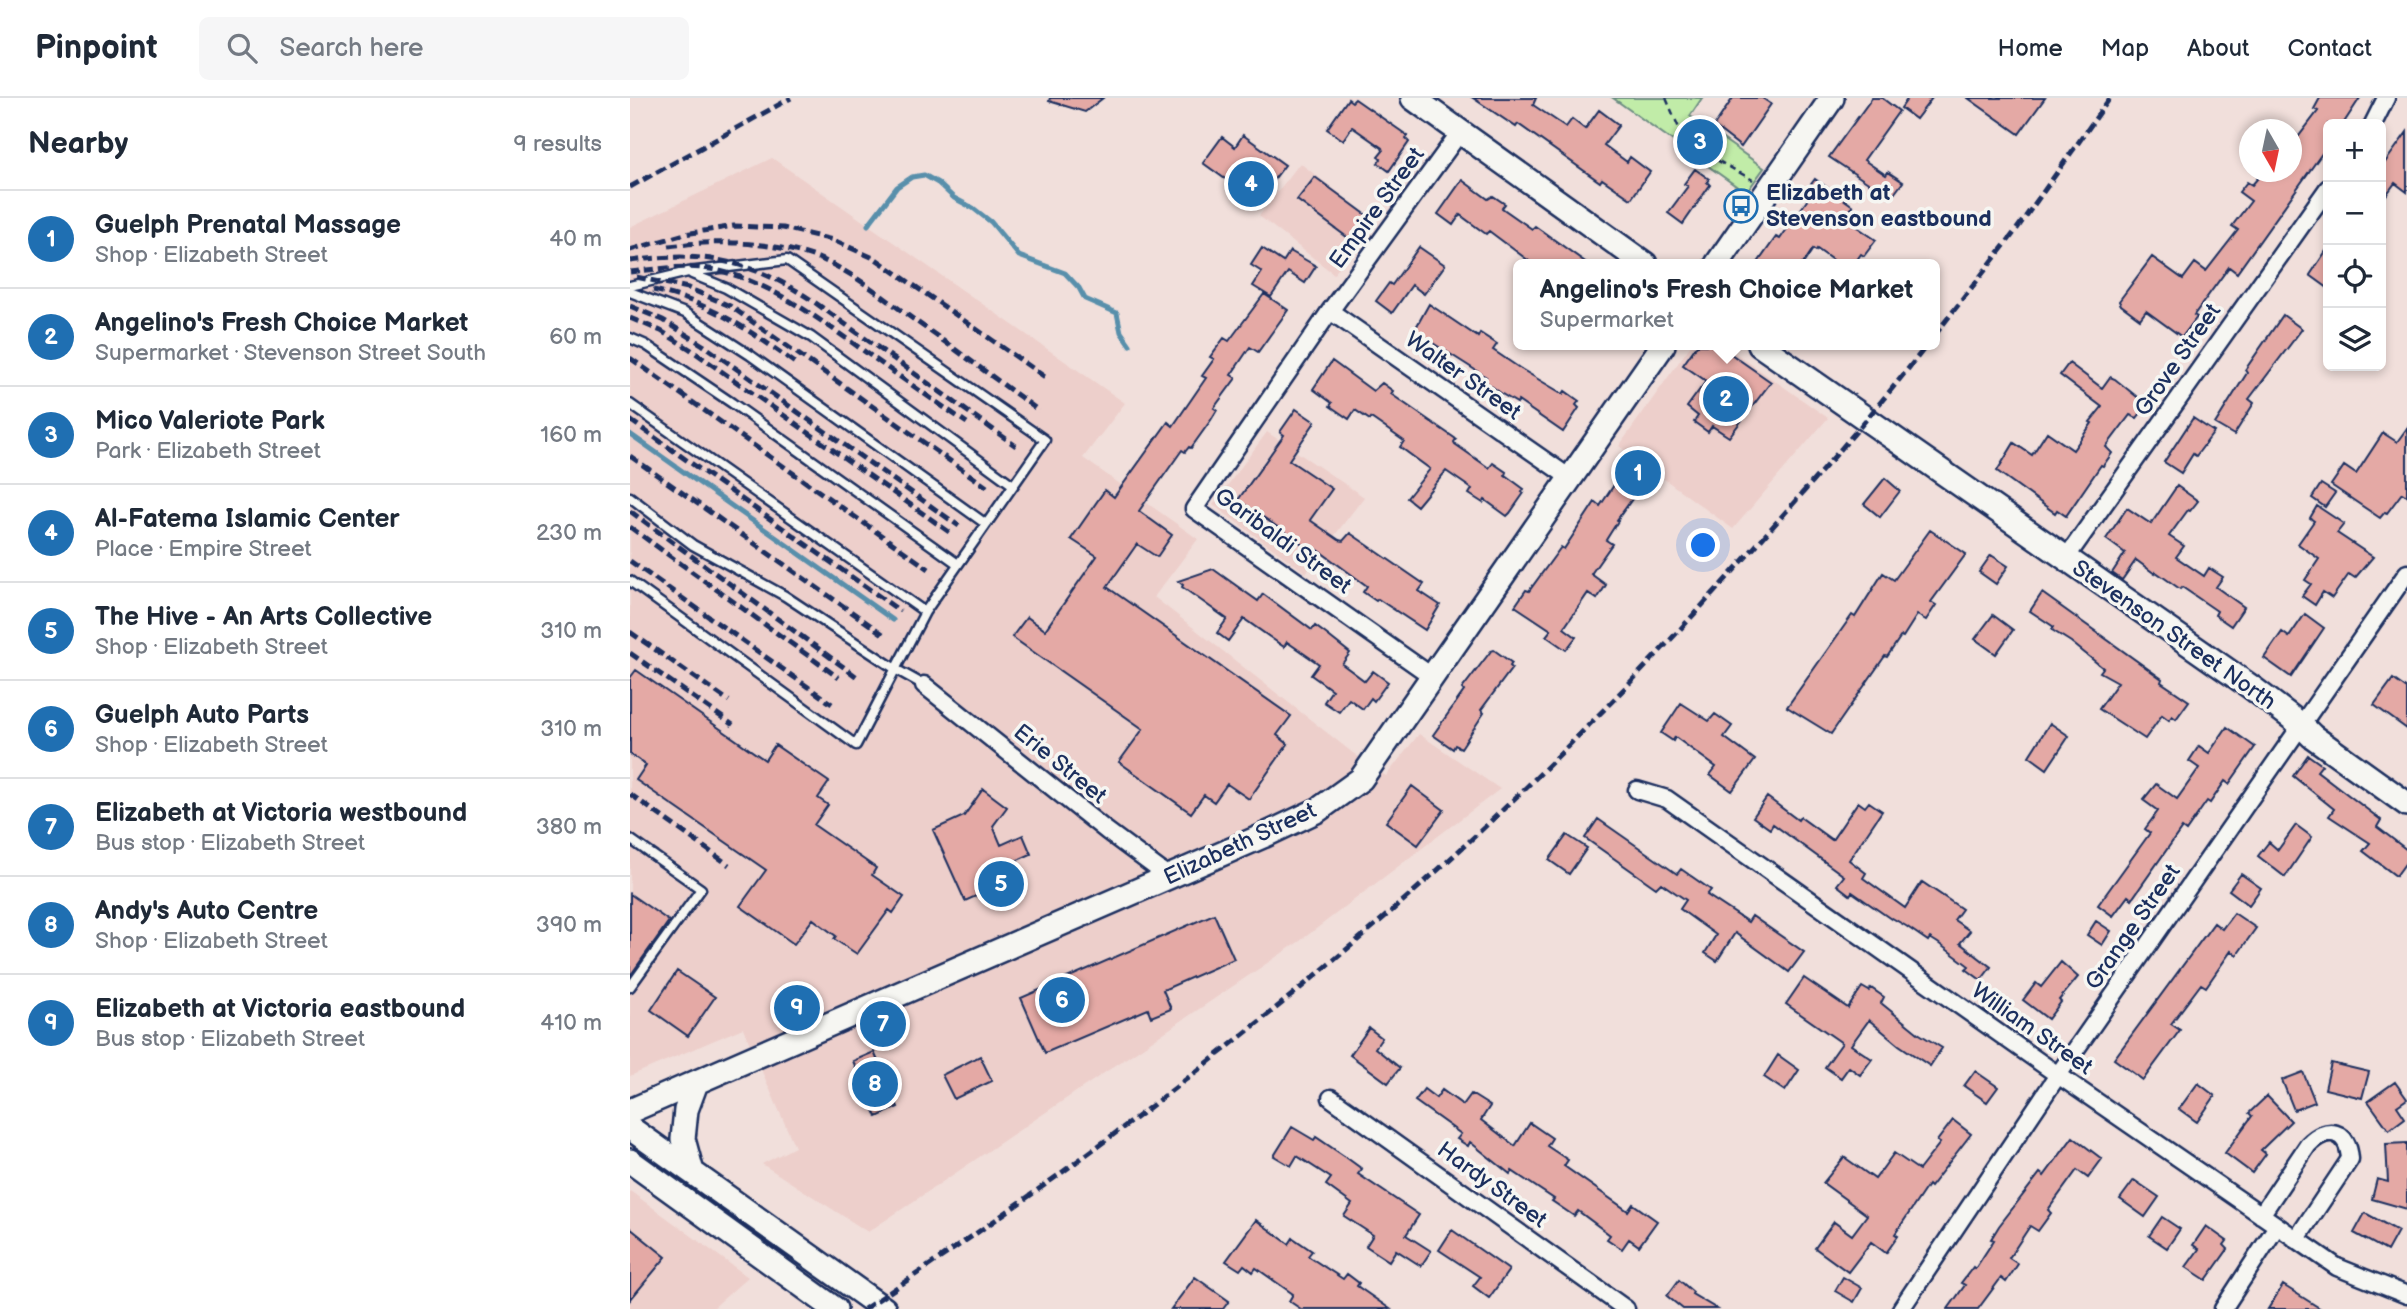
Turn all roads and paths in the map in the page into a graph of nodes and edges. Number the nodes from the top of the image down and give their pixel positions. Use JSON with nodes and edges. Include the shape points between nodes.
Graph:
{"nodes":[{"id":1,"x":1413,"y":98,"type":"edge"},
{"id":2,"x":1666,"y":98,"type":"edge"},
{"id":3,"x":1832,"y":98,"type":"edge"},
{"id":4,"x":2386,"y":98,"type":"edge"},
{"id":5,"x":2376,"y":119,"type":"edge"},
{"id":6,"x":1460,"y":132,"type":"junction"},
{"id":7,"x":1768,"y":188,"type":"junction"},
{"id":8,"x":2323,"y":195,"type":"edge"},
{"id":9,"x":1639,"y":259,"type":"edge"},
{"id":10,"x":1720,"y":259,"type":"edge"},
{"id":11,"x":688,"y":272,"type":"junction"},
{"id":12,"x":630,"y":286,"type":"edge"},
{"id":13,"x":630,"y":292,"type":"edge"},
{"id":14,"x":1330,"y":311,"type":"junction"},
{"id":15,"x":630,"y":338,"type":"edge"},
{"id":16,"x":1660,"y":350,"type":"edge"},
{"id":17,"x":1767,"y":350,"type":"edge"},
{"id":18,"x":630,"y":404,"type":"edge"},
{"id":19,"x":1570,"y":478,"type":"junction"},
{"id":20,"x":1013,"y":485,"type":"junction"},
{"id":21,"x":630,"y":497,"type":"edge"},
{"id":22,"x":986,"y":524,"type":"junction"},
{"id":23,"x":2066,"y":558,"type":"junction"},
{"id":24,"x":958,"y":564,"type":"junction"},
{"id":25,"x":2407,"y":573,"type":"edge"},
{"id":26,"x":630,"y":581,"type":"edge"},
{"id":27,"x":925,"y":612,"type":"junction"},
{"id":28,"x":897,"y":670,"type":"junction"},
{"id":29,"x":1433,"y":677,"type":"junction"},
{"id":30,"x":924,"y":685,"type":"joint"},
{"id":31,"x":2300,"y":724,"type":"junction"},
{"id":32,"x":1637,"y":790,"type":"dead end"},
{"id":33,"x":2407,"y":804,"type":"edge"},
{"id":34,"x":630,"y":839,"type":"edge"},
{"id":35,"x":1169,"y":877,"type":"junction"},
{"id":36,"x":630,"y":987,"type":"edge"},
{"id":37,"x":2057,"y":1075,"type":"junction"},
{"id":38,"x":696,"y":1083,"type":"junction"},
{"id":39,"x":1331,"y":1098,"type":"dead end"},
{"id":40,"x":630,"y":1111,"type":"edge"},
{"id":41,"x":630,"y":1128,"type":"edge"},
{"id":42,"x":630,"y":1161,"type":"edge"},
{"id":43,"x":692,"y":1172,"type":"junction"},
{"id":44,"x":2261,"y":1215,"type":"junction"},
{"id":45,"x":2277,"y":1226,"type":"junction"},
{"id":46,"x":2296,"y":1240,"type":"junction"},
{"id":47,"x":2407,"y":1295,"type":"edge"},
{"id":48,"x":835,"y":1309,"type":"edge"},
{"id":49,"x":883,"y":1309,"type":"edge"},
{"id":50,"x":1626,"y":1309,"type":"edge"},
{"id":51,"x":1900,"y":1309,"type":"edge"},
{"id":52,"x":2223,"y":1309,"type":"edge"}],
"edges":[{"from":1,"to":6,"type":"main road"},
{"from":2,"to":7,"type":"path","via":[[1679,128],[1702,152]]},
{"from":3,"to":7,"type":"main road"},
{"from":4,"to":5,"type":"street"},
{"from":6,"to":9,"type":"main road"},
{"from":6,"to":14,"type":"street","name":"Empire Street"},
{"from":7,"to":10,"type":"main road"},
{"from":8,"to":23,"type":"street","name":"Grove Street"},
{"from":11,"to":12,"type":"lane"},
{"from":11,"to":20,"type":"lane","via":[[726,288],[811,337]]},
{"from":11,"to":20,"type":"lane","via":[[787,260],[1045,440]]},
{"from":13,"to":22,"type":"lane","via":[[685,313],[750,355]]},
{"from":14,"to":19,"type":"street","name":"Walter Street"},
{"from":14,"to":29,"type":"street","name":"Garibaldi Street","via":[[1195,509]]},
{"from":15,"to":24,"type":"lane","via":[[732,403]]},
{"from":16,"to":19,"type":"main road","name":"Elizabeth Street"},
{"from":17,"to":23,"type":"main road","name":"Stevenson Street North"},
{"from":18,"to":27,"type":"lane"},
{"from":19,"to":29,"type":"main road","name":"Elizabeth Street"},
{"from":20,"to":22,"type":"lane"},
{"from":21,"to":28,"type":"lane","via":[[693,545],[785,596]]},
{"from":22,"to":24,"type":"lane"},
{"from":23,"to":31,"type":"main road","name":"Stevenson Street North"},
{"from":24,"to":27,"type":"lane"},
{"from":25,"to":31,"type":"street","name":"Grange Street"},
{"from":26,"to":28,"type":"lane","via":[[856,745]]},
{"from":27,"to":28,"type":"lane"},
{"from":28,"to":30,"type":"lane"},
{"from":29,"to":35,"type":"main road","name":"Elizabeth Street","via":[[1361,779],[1318,810]]},
{"from":30,"to":35,"type":"street","name":"Erie Street"},
{"from":31,"to":33,"type":"main road","name":"Stevenson Street North"},
{"from":31,"to":37,"type":"street","name":"Grange Street"},
{"from":32,"to":37,"type":"street","name":"William Street","via":[[1667,799]]},
{"from":34,"to":36,"type":"lane","via":[[701,889]]},
{"from":35,"to":38,"type":"main road","name":"Elizabeth Street"},
{"from":37,"to":44,"type":"street","name":"William Street"},
{"from":37,"to":51,"type":"street","name":"Grange Street"},
{"from":38,"to":40,"type":"main road","name":"Elizabeth Street"},
{"from":38,"to":43,"type":"main road","via":[[683,1139]]},
{"from":39,"to":50,"type":"street","name":"Hardy Street"},
{"from":41,"to":43,"type":"main road"},
{"from":42,"to":48,"type":"main road"},
{"from":43,"to":49,"type":"main road"},
{"from":44,"to":45,"type":"street","name":"William Street"},
{"from":44,"to":46,"type":"street","via":[[2317,1135],[2330,1131],[2343,1137],[2350,1159]]},
{"from":45,"to":46,"type":"street","name":"William Street"},
{"from":45,"to":52,"type":"street"},
{"from":46,"to":47,"type":"street","name":"William Street","via":[[2337,1268]]}]}
